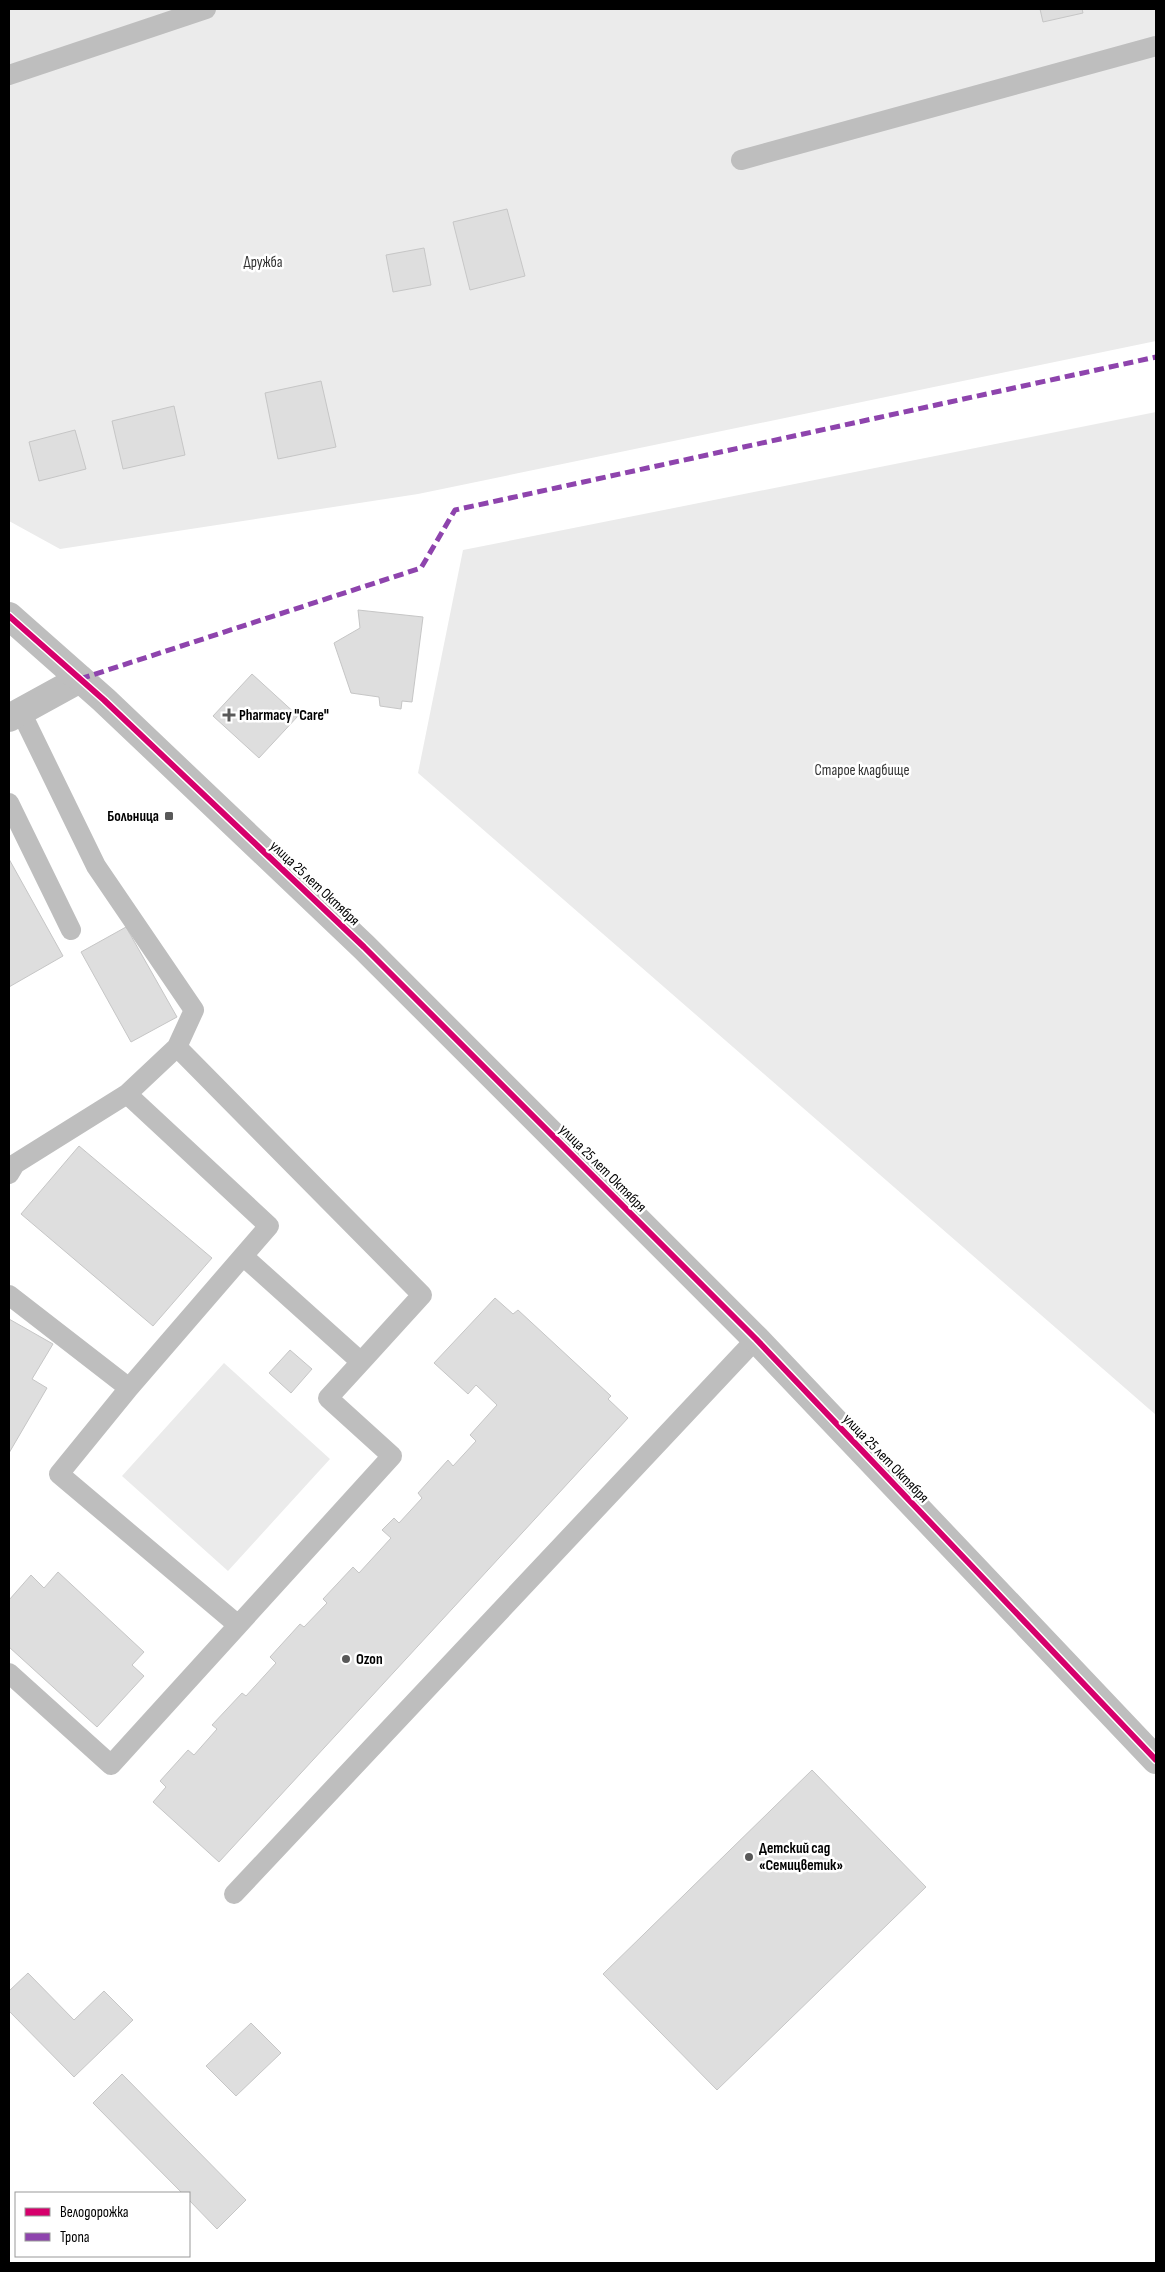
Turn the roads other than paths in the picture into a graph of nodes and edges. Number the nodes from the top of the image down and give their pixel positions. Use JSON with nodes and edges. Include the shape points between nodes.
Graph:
{"nodes":[{"id":1,"x":206,"y":9,"type":"edge"},
{"id":2,"x":1156,"y":46,"type":"edge"},
{"id":3,"x":9,"y":75,"type":"edge"},
{"id":4,"x":741,"y":160,"type":"dead end"},
{"id":5,"x":9,"y":616,"type":"edge"},
{"id":6,"x":80,"y":679,"type":"junction"},
{"id":7,"x":15,"y":715,"type":"edge"},
{"id":8,"x":9,"y":803,"type":"edge"},
{"id":9,"x":70,"y":930,"type":"dead end"},
{"id":10,"x":177,"y":1047,"type":"junction"},
{"id":11,"x":127,"y":1094,"type":"junction"},
{"id":12,"x":9,"y":1174,"type":"edge"},
{"id":13,"x":243,"y":1256,"type":"junction"},
{"id":14,"x":9,"y":1295,"type":"edge"},
{"id":15,"x":756,"y":1339,"type":"junction"},
{"id":16,"x":360,"y":1362,"type":"junction"},
{"id":17,"x":129,"y":1388,"type":"junction"},
{"id":18,"x":238,"y":1625,"type":"junction"},
{"id":19,"x":9,"y":1673,"type":"edge"},
{"id":20,"x":1156,"y":1760,"type":"edge"},
{"id":21,"x":234,"y":1894,"type":"dead end"}],
"edges":[{"from":1,"to":3,"type":"lane"},
{"from":2,"to":4,"type":"lane"},
{"from":5,"to":6,"type":"street","name":"улица 25 лет Октября"},
{"from":6,"to":7,"type":"street"},
{"from":6,"to":15,"type":"street","name":"улица 25 лет Октября","via":[[364,947]]},
{"from":7,"to":10,"type":"lane","via":[[96,866],[194,1010]]},
{"from":8,"to":9,"type":"lane"},
{"from":10,"to":11,"type":"lane"},
{"from":10,"to":16,"type":"lane","via":[[422,1295]]},
{"from":11,"to":12,"type":"lane","via":[[15,1164]]},
{"from":11,"to":13,"type":"lane","via":[[269,1226]]},
{"from":13,"to":16,"type":"lane"},
{"from":13,"to":17,"type":"lane"},
{"from":14,"to":17,"type":"lane"},
{"from":15,"to":20,"type":"street","name":"улица 25 лет Октября"},
{"from":15,"to":21,"type":"lane"},
{"from":16,"to":18,"type":"lane","via":[[328,1398],[392,1456]]},
{"from":17,"to":18,"type":"lane","via":[[59,1474]]},
{"from":18,"to":19,"type":"lane","via":[[112,1765]]}]}
